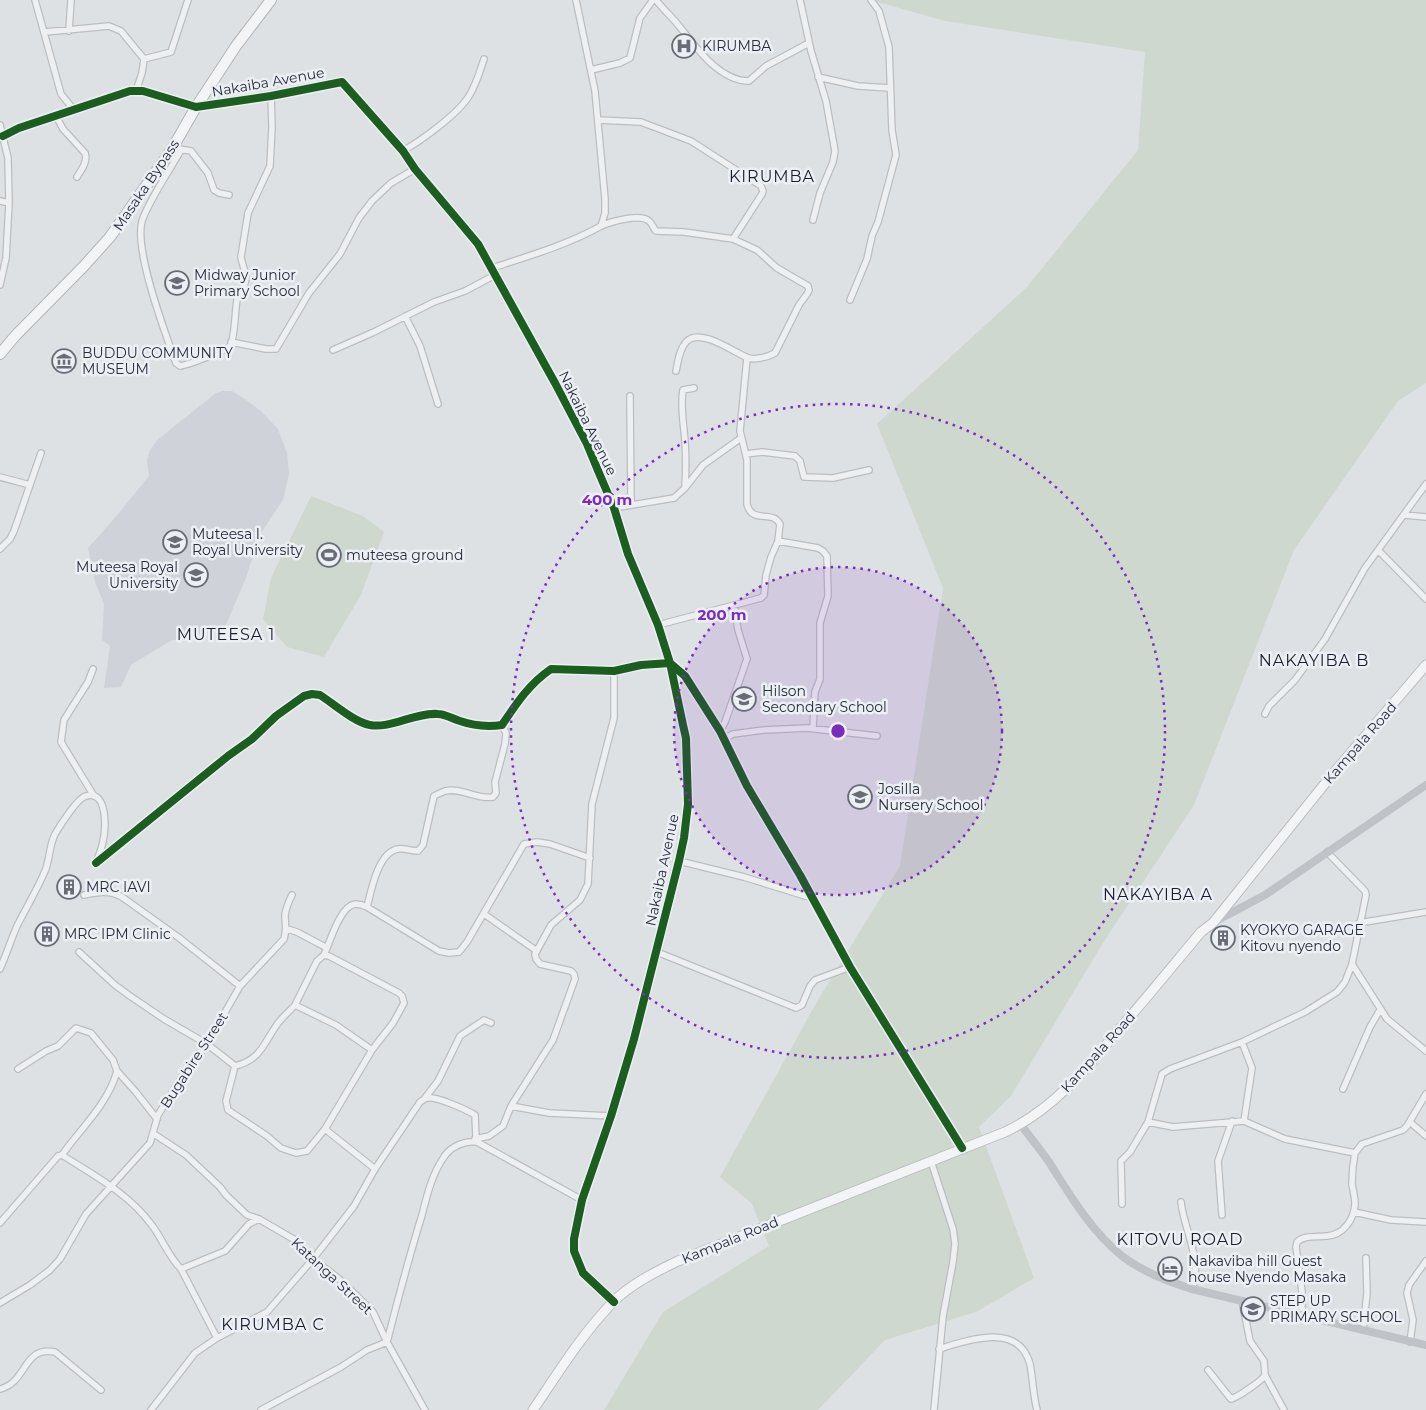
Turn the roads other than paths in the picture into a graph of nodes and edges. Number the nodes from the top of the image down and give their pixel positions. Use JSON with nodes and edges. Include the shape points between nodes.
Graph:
{"nodes":[{"id":1,"x":35,"y":0,"type":"edge"},
{"id":2,"x":70,"y":0,"type":"edge"},
{"id":3,"x":188,"y":0,"type":"edge"},
{"id":4,"x":271,"y":0,"type":"edge"},
{"id":5,"x":582,"y":0,"type":"edge"},
{"id":6,"x":654,"y":0,"type":"edge"},
{"id":7,"x":800,"y":0,"type":"edge"},
{"id":8,"x":871,"y":0,"type":"edge"},
{"id":9,"x":577,"y":3,"type":"edge"},
{"id":10,"x":69,"y":30,"type":"junction"},
{"id":11,"x":45,"y":32,"type":"junction"},
{"id":12,"x":809,"y":43,"type":"junction"},
{"id":13,"x":144,"y":59,"type":"junction"},
{"id":14,"x":484,"y":59,"type":"dead end"},
{"id":15,"x":592,"y":70,"type":"junction"},
{"id":16,"x":818,"y":77,"type":"junction"},
{"id":17,"x":890,"y":88,"type":"junction"},
{"id":18,"x":136,"y":91,"type":"junction"},
{"id":19,"x":271,"y":96,"type":"junction"},
{"id":20,"x":196,"y":107,"type":"junction"},
{"id":21,"x":74,"y":110,"type":"junction"},
{"id":22,"x":56,"y":116,"type":"junction"},
{"id":23,"x":598,"y":120,"type":"junction"},
{"id":24,"x":0,"y":125,"type":"edge"},
{"id":25,"x":3,"y":136,"type":"junction"},
{"id":26,"x":176,"y":149,"type":"junction"},
{"id":27,"x":402,"y":150,"type":"junction"},
{"id":28,"x":415,"y":169,"type":"junction"},
{"id":29,"x":77,"y":177,"type":"dead end"},
{"id":30,"x":229,"y":195,"type":"dead end"},
{"id":31,"x":0,"y":201,"type":"edge"},
{"id":32,"x":9,"y":203,"type":"junction"},
{"id":33,"x":605,"y":214,"type":"junction"},
{"id":34,"x":814,"y":220,"type":"dead end"},
{"id":35,"x":613,"y":221,"type":"junction"},
{"id":36,"x":601,"y":226,"type":"junction"},
{"id":37,"x":733,"y":240,"type":"junction"},
{"id":38,"x":492,"y":268,"type":"junction"},
{"id":39,"x":496,"y":275,"type":"junction"},
{"id":40,"x":0,"y":285,"type":"edge"},
{"id":41,"x":850,"y":300,"type":"dead end"},
{"id":42,"x":405,"y":316,"type":"junction"},
{"id":43,"x":231,"y":342,"type":"junction"},
{"id":44,"x":333,"y":350,"type":"dead end"},
{"id":45,"x":0,"y":354,"type":"edge"},
{"id":46,"x":747,"y":358,"type":"junction"},
{"id":47,"x":676,"y":372,"type":"dead end"},
{"id":48,"x":694,"y":388,"type":"dead end"},
{"id":49,"x":630,"y":396,"type":"dead end"},
{"id":50,"x":438,"y":404,"type":"dead end"},
{"id":51,"x":741,"y":438,"type":"junction"},
{"id":52,"x":40,"y":453,"type":"dead end"},
{"id":53,"x":746,"y":454,"type":"junction"},
{"id":54,"x":869,"y":470,"type":"dead end"},
{"id":55,"x":0,"y":478,"type":"edge"},
{"id":56,"x":1426,"y":484,"type":"edge"},
{"id":57,"x":30,"y":485,"type":"junction"},
{"id":58,"x":685,"y":488,"type":"junction"},
{"id":59,"x":631,"y":505,"type":"junction"},
{"id":60,"x":614,"y":508,"type":"junction"},
{"id":61,"x":1404,"y":515,"type":"junction"},
{"id":62,"x":1426,"y":517,"type":"edge"},
{"id":63,"x":778,"y":541,"type":"junction"},
{"id":64,"x":0,"y":549,"type":"edge"},
{"id":65,"x":1378,"y":550,"type":"junction"},
{"id":66,"x":1426,"y":599,"type":"edge"},
{"id":67,"x":734,"y":605,"type":"junction"},
{"id":68,"x":658,"y":624,"type":"junction"},
{"id":69,"x":670,"y":663,"type":"junction"},
{"id":70,"x":1426,"y":665,"type":"edge"},
{"id":71,"x":93,"y":669,"type":"dead end"},
{"id":72,"x":614,"y":671,"type":"junction"},
{"id":73,"x":1265,"y":714,"type":"dead end"},
{"id":74,"x":502,"y":726,"type":"junction"},
{"id":75,"x":813,"y":728,"type":"junction"},
{"id":76,"x":720,"y":731,"type":"junction"},
{"id":77,"x":877,"y":736,"type":"dead end"},
{"id":78,"x":724,"y":739,"type":"junction"},
{"id":79,"x":1426,"y":785,"type":"edge"},
{"id":80,"x":94,"y":796,"type":"junction"},
{"id":81,"x":1327,"y":852,"type":"junction"},
{"id":82,"x":590,"y":858,"type":"junction"},
{"id":83,"x":679,"y":861,"type":"junction"},
{"id":84,"x":84,"y":895,"type":"dead end"},
{"id":85,"x":292,"y":895,"type":"dead end"},
{"id":86,"x":812,"y":898,"type":"junction"},
{"id":87,"x":367,"y":906,"type":"junction"},
{"id":88,"x":1426,"y":912,"type":"edge"},
{"id":89,"x":484,"y":914,"type":"junction"},
{"id":90,"x":1213,"y":922,"type":"junction"},
{"id":91,"x":1359,"y":923,"type":"junction"},
{"id":92,"x":287,"y":929,"type":"junction"},
{"id":93,"x":327,"y":948,"type":"junction"},
{"id":94,"x":536,"y":951,"type":"junction"},
{"id":95,"x":79,"y":952,"type":"dead end"},
{"id":96,"x":657,"y":952,"type":"junction"},
{"id":97,"x":324,"y":955,"type":"junction"},
{"id":98,"x":1352,"y":964,"type":"junction"},
{"id":99,"x":850,"y":967,"type":"junction"},
{"id":100,"x":0,"y":969,"type":"edge"},
{"id":101,"x":240,"y":986,"type":"junction"},
{"id":102,"x":295,"y":1005,"type":"junction"},
{"id":103,"x":1380,"y":1010,"type":"junction"},
{"id":104,"x":491,"y":1023,"type":"dead end"},
{"id":105,"x":1242,"y":1042,"type":"junction"},
{"id":106,"x":207,"y":1044,"type":"junction"},
{"id":107,"x":372,"y":1050,"type":"junction"},
{"id":108,"x":1426,"y":1051,"type":"edge"},
{"id":109,"x":235,"y":1066,"type":"junction"},
{"id":110,"x":18,"y":1069,"type":"dead end"},
{"id":111,"x":117,"y":1072,"type":"junction"},
{"id":112,"x":1343,"y":1089,"type":"dead end"},
{"id":113,"x":1426,"y":1094,"type":"edge"},
{"id":114,"x":425,"y":1098,"type":"junction"},
{"id":115,"x":512,"y":1106,"type":"junction"},
{"id":116,"x":611,"y":1116,"type":"junction"},
{"id":117,"x":157,"y":1119,"type":"junction"},
{"id":118,"x":1232,"y":1121,"type":"junction"},
{"id":119,"x":1244,"y":1121,"type":"junction"},
{"id":120,"x":1148,"y":1122,"type":"junction"},
{"id":121,"x":1411,"y":1123,"type":"junction"},
{"id":122,"x":1021,"y":1125,"type":"junction"},
{"id":123,"x":325,"y":1129,"type":"junction"},
{"id":124,"x":154,"y":1134,"type":"junction"},
{"id":125,"x":1426,"y":1136,"type":"edge"},
{"id":126,"x":473,"y":1139,"type":"junction"},
{"id":127,"x":962,"y":1148,"type":"junction"},
{"id":128,"x":1355,"y":1153,"type":"junction"},
{"id":129,"x":62,"y":1155,"type":"junction"},
{"id":130,"x":931,"y":1161,"type":"junction"},
{"id":131,"x":375,"y":1169,"type":"junction"},
{"id":132,"x":111,"y":1186,"type":"junction"},
{"id":133,"x":118,"y":1192,"type":"junction"},
{"id":134,"x":105,"y":1193,"type":"junction"},
{"id":135,"x":582,"y":1200,"type":"junction"},
{"id":136,"x":1181,"y":1202,"type":"dead end"},
{"id":137,"x":1122,"y":1204,"type":"dead end"},
{"id":138,"x":1354,"y":1212,"type":"junction"},
{"id":139,"x":1222,"y":1215,"type":"dead end"},
{"id":140,"x":246,"y":1216,"type":"junction"},
{"id":141,"x":260,"y":1219,"type":"junction"},
{"id":142,"x":1426,"y":1222,"type":"edge"},
{"id":143,"x":0,"y":1223,"type":"edge"},
{"id":144,"x":249,"y":1224,"type":"junction"},
{"id":145,"x":1366,"y":1258,"type":"dead end"},
{"id":146,"x":313,"y":1259,"type":"junction"},
{"id":147,"x":1426,"y":1261,"type":"edge"},
{"id":148,"x":181,"y":1269,"type":"junction"},
{"id":149,"x":1192,"y":1289,"type":"junction"},
{"id":150,"x":1242,"y":1301,"type":"junction"},
{"id":151,"x":614,"y":1302,"type":"junction"},
{"id":152,"x":0,"y":1303,"type":"edge"},
{"id":153,"x":1302,"y":1315,"type":"junction"},
{"id":154,"x":1363,"y":1330,"type":"junction"},
{"id":155,"x":217,"y":1338,"type":"junction"},
{"id":156,"x":387,"y":1342,"type":"junction"},
{"id":157,"x":1410,"y":1342,"type":"junction"},
{"id":158,"x":1426,"y":1345,"type":"edge"},
{"id":159,"x":939,"y":1349,"type":"junction"},
{"id":160,"x":1208,"y":1370,"type":"dead end"},
{"id":161,"x":1265,"y":1375,"type":"junction"},
{"id":162,"x":0,"y":1389,"type":"edge"},
{"id":163,"x":101,"y":1390,"type":"dead end"},
{"id":164,"x":423,"y":1409,"type":"edge"},
{"id":165,"x":151,"y":1410,"type":"edge"},
{"id":166,"x":261,"y":1410,"type":"edge"},
{"id":167,"x":533,"y":1410,"type":"edge"},
{"id":168,"x":934,"y":1410,"type":"edge"},
{"id":169,"x":1037,"y":1410,"type":"edge"},
{"id":170,"x":1284,"y":1410,"type":"edge"}],
"edges":[{"from":1,"to":11,"type":"street"},
{"from":2,"to":10,"type":"street"},
{"from":3,"to":13,"type":"street","via":[[170,52]]},
{"from":4,"to":20,"type":"highway","name":"Masaka Bypass"},
{"from":5,"to":9,"type":"street"},
{"from":6,"to":12,"type":"street","via":[[712,65],[737,79],[750,81],[766,66]]},
{"from":6,"to":15,"type":"street","via":[[640,18],[630,58]]},
{"from":7,"to":12,"type":"street"},
{"from":8,"to":17,"type":"street","via":[[879,11],[887,40]]},
{"from":9,"to":15,"type":"street"},
{"from":10,"to":11,"type":"street"},
{"from":10,"to":13,"type":"street","via":[[110,26],[121,31]]},
{"from":11,"to":21,"type":"street","via":[[61,94]]},
{"from":12,"to":16,"type":"street"},
{"from":13,"to":18,"type":"street"},
{"from":14,"to":27,"type":"street","via":[[465,101],[444,122]]},
{"from":15,"to":23,"type":"street"},
{"from":16,"to":17,"type":"street","via":[[858,86]]},
{"from":16,"to":34,"type":"street","via":[[826,101],[835,156],[820,193]]},
{"from":17,"to":41,"type":"street","via":[[895,162],[867,259]]},
{"from":18,"to":20,"type":"street","name":"Nakaiba Avenue"},
{"from":18,"to":21,"type":"street","name":"Nakaiba Avenue"},
{"from":19,"to":20,"type":"street","name":"Nakaiba Avenue"},
{"from":19,"to":27,"type":"street","name":"Nakaiba Avenue","via":[[342,82]]},
{"from":19,"to":43,"type":"street","via":[[270,166],[248,212],[241,257],[246,282],[237,300]]},
{"from":20,"to":26,"type":"highway","name":"Masaka Bypass"},
{"from":21,"to":22,"type":"street","name":"Nakaiba Avenue"},
{"from":22,"to":25,"type":"street","name":"Nakaiba Avenue"},
{"from":22,"to":29,"type":"street","via":[[63,129],[85,153],[86,161]]},
{"from":23,"to":33,"type":"street"},
{"from":23,"to":37,"type":"street","via":[[641,122],[691,141],[761,186],[762,194]]},
{"from":24,"to":25,"type":"street"},
{"from":25,"to":32,"type":"street","via":[[8,158]]},
{"from":26,"to":30,"type":"street","via":[[191,150],[208,173],[216,192]]},
{"from":26,"to":43,"type":"street","via":[[142,221],[146,268],[178,365],[193,363],[226,348]]},
{"from":26,"to":45,"type":"highway","name":"Masaka Bypass","via":[[110,238]]},
{"from":27,"to":28,"type":"street","name":"Nakaiba Avenue"},
{"from":28,"to":38,"type":"street","name":"Nakaiba Avenue","via":[[478,244]]},
{"from":28,"to":43,"type":"street","via":[[391,183],[372,201],[276,348]]},
{"from":31,"to":32,"type":"street"},
{"from":32,"to":40,"type":"street","via":[[6,258]]},
{"from":33,"to":35,"type":"street"},
{"from":33,"to":36,"type":"street"},
{"from":35,"to":36,"type":"street"},
{"from":35,"to":37,"type":"street","via":[[638,218],[648,220],[656,231]]},
{"from":36,"to":38,"type":"street","via":[[543,252]]},
{"from":37,"to":46,"type":"street","via":[[763,254],[809,290],[775,353],[763,358]]},
{"from":38,"to":39,"type":"street","name":"Nakaiba Avenue"},
{"from":39,"to":42,"type":"street"},
{"from":39,"to":60,"type":"street","name":"Nakaiba Avenue","via":[[587,444]]},
{"from":42,"to":44,"type":"street"},
{"from":42,"to":50,"type":"street","via":[[420,346]]},
{"from":46,"to":47,"type":"street","via":[[704,338],[692,338],[682,348]]},
{"from":46,"to":51,"type":"street"},
{"from":48,"to":58,"type":"street","via":[[683,390]]},
{"from":49,"to":59,"type":"street"},
{"from":51,"to":53,"type":"street"},
{"from":51,"to":58,"type":"street","via":[[703,465]]},
{"from":52,"to":57,"type":"street"},
{"from":53,"to":54,"type":"street","via":[[762,452],[795,456],[804,478],[833,478]]},
{"from":53,"to":63,"type":"street","via":[[748,510],[753,515],[779,521]]},
{"from":55,"to":57,"type":"street"},
{"from":56,"to":61,"type":"street"},
{"from":57,"to":64,"type":"street","via":[[14,531]]},
{"from":58,"to":59,"type":"street","via":[[674,498]]},
{"from":59,"to":60,"type":"street"},
{"from":60,"to":68,"type":"street","name":"Nakaiba Avenue","via":[[628,554]]},
{"from":61,"to":62,"type":"street"},
{"from":61,"to":65,"type":"street"},
{"from":63,"to":67,"type":"street","via":[[768,566],[764,595]]},
{"from":63,"to":75,"type":"street","via":[[818,548],[827,556],[828,596],[820,622],[820,679],[815,692]]},
{"from":65,"to":66,"type":"street"},
{"from":65,"to":73,"type":"street","via":[[1351,590],[1325,639]]},
{"from":67,"to":68,"type":"street"},
{"from":67,"to":76,"type":"street","via":[[747,659]]},
{"from":68,"to":69,"type":"street","name":"Nakaiba Avenue"},
{"from":69,"to":72,"type":"street"},
{"from":69,"to":76,"type":"street","via":[[685,676]]},
{"from":69,"to":83,"type":"street","name":"Nakaiba Avenue","via":[[686,738],[688,804]]},
{"from":70,"to":90,"type":"main road","name":"Kampala Road"},
{"from":71,"to":80,"type":"street","via":[[64,720],[61,742]]},
{"from":72,"to":74,"type":"street","via":[[551,669],[514,705]]},
{"from":72,"to":82,"type":"street","via":[[614,718],[592,804]]},
{"from":74,"to":80,"type":"street","via":[[469,724],[439,714],[371,725],[320,695],[304,696],[96,863],[103,842],[105,818],[104,808]]},
{"from":74,"to":87,"type":"street","via":[[506,732],[505,744],[495,782],[496,794],[484,799],[457,791],[434,796],[423,845],[418,851],[396,849],[388,853],[375,877]]},
{"from":75,"to":77,"type":"street"},
{"from":75,"to":78,"type":"street","via":[[764,730],[733,734]]},
{"from":76,"to":78,"type":"street"},
{"from":78,"to":86,"type":"street","via":[[747,786]]},
{"from":79,"to":81,"type":"street"},
{"from":80,"to":100,"type":"street","via":[[80,799],[55,834],[44,873]]},
{"from":81,"to":90,"type":"street","via":[[1265,895]]},
{"from":81,"to":91,"type":"street","via":[[1364,891],[1366,899]]},
{"from":82,"to":89,"type":"street","via":[[550,844],[524,844]]},
{"from":82,"to":94,"type":"street","via":[[588,884],[580,900],[551,925]]},
{"from":83,"to":86,"type":"street"},
{"from":83,"to":96,"type":"street","name":"Nakaiba Avenue"},
{"from":84,"to":101,"type":"street","via":[[104,892],[122,897]]},
{"from":85,"to":92,"type":"street","name":"Bugabire Street","via":[[286,912]]},
{"from":86,"to":99,"type":"street"},
{"from":87,"to":89,"type":"street","via":[[439,951],[449,953],[459,952]]},
{"from":87,"to":93,"type":"street","via":[[356,904],[343,912]]},
{"from":88,"to":91,"type":"street"},
{"from":89,"to":94,"type":"street"},
{"from":90,"to":122,"type":"main road","name":"Kampala Road","via":[[1201,932],[1076,1080]]},
{"from":91,"to":98,"type":"street"},
{"from":92,"to":93,"type":"street"},
{"from":92,"to":101,"type":"street","name":"Bugabire Street","via":[[280,945]]},
{"from":93,"to":97,"type":"street"},
{"from":94,"to":115,"type":"street","via":[[537,962],[571,971],[575,979],[553,1040]]},
{"from":95,"to":106,"type":"street","via":[[130,996]]},
{"from":96,"to":99,"type":"street","via":[[796,1008],[802,1005],[815,980]]},
{"from":96,"to":116,"type":"street","name":"Nakaiba Avenue"},
{"from":97,"to":102,"type":"street","via":[[317,961]]},
{"from":97,"to":107,"type":"street","via":[[402,996],[404,1003]]},
{"from":98,"to":103,"type":"street"},
{"from":98,"to":105,"type":"street","via":[[1337,992],[1305,1012]]},
{"from":99,"to":127,"type":"street"},
{"from":101,"to":106,"type":"street","name":"Bugabire Street"},
{"from":102,"to":107,"type":"street","via":[[336,1025]]},
{"from":102,"to":109,"type":"street","via":[[276,1026],[258,1055]]},
{"from":103,"to":108,"type":"street"},
{"from":103,"to":112,"type":"street"},
{"from":104,"to":114,"type":"street","via":[[484,1020],[460,1036],[438,1081]]},
{"from":105,"to":119,"type":"street","via":[[1252,1068]]},
{"from":105,"to":120,"type":"street","via":[[1162,1074]]},
{"from":106,"to":109,"type":"street"},
{"from":106,"to":117,"type":"street","name":"Bugabire Street","via":[[181,1078]]},
{"from":107,"to":123,"type":"street"},
{"from":109,"to":123,"type":"street","via":[[226,1101],[232,1114],[281,1148],[296,1153],[307,1151]]},
{"from":110,"to":111,"type":"street","via":[[58,1046],[76,1028],[91,1033]]},
{"from":111,"to":117,"type":"street"},
{"from":111,"to":129,"type":"street","via":[[110,1091]]},
{"from":113,"to":121,"type":"street"},
{"from":114,"to":126,"type":"street","via":[[475,1115]]},
{"from":114,"to":131,"type":"street"},
{"from":115,"to":116,"type":"street","via":[[549,1113]]},
{"from":115,"to":126,"type":"street","via":[[503,1126],[489,1136]]},
{"from":116,"to":135,"type":"street","name":"Nakaiba Avenue"},
{"from":117,"to":124,"type":"street","name":"Bugabire Street"},
{"from":118,"to":119,"type":"street"},
{"from":118,"to":120,"type":"street","via":[[1173,1127]]},
{"from":118,"to":139,"type":"street","via":[[1218,1161]]},
{"from":119,"to":128,"type":"street","via":[[1285,1139]]},
{"from":120,"to":137,"type":"street","via":[[1122,1161]]},
{"from":121,"to":125,"type":"street"},
{"from":121,"to":128,"type":"street","via":[[1403,1130],[1362,1144]]},
{"from":122,"to":127,"type":"main road","name":"Kampala Road"},
{"from":122,"to":149,"type":"street","via":[[1076,1205],[1122,1256],[1161,1279]]},
{"from":123,"to":131,"type":"street"},
{"from":124,"to":132,"type":"street","name":"Bugabire Street"},
{"from":124,"to":140,"type":"street","via":[[186,1155]]},
{"from":126,"to":135,"type":"street"},
{"from":126,"to":156,"type":"street","via":[[450,1150],[437,1169],[415,1236]]},
{"from":127,"to":130,"type":"main road","name":"Kampala Road"},
{"from":128,"to":138,"type":"street","via":[[1352,1177]]},
{"from":129,"to":132,"type":"street"},
{"from":129,"to":143,"type":"street"},
{"from":130,"to":151,"type":"main road","name":"Kampala Road","via":[[678,1261],[643,1280]]},
{"from":130,"to":159,"type":"street","via":[[953,1229],[954,1244]]},
{"from":131,"to":146,"type":"street","via":[[354,1206]]},
{"from":132,"to":133,"type":"street"},
{"from":132,"to":134,"type":"street","name":"Bugabire Street"},
{"from":133,"to":134,"type":"street"},
{"from":133,"to":148,"type":"street","via":[[150,1223]]},
{"from":134,"to":152,"type":"street","name":"Bugabire Street","via":[[86,1214],[50,1270]]},
{"from":135,"to":151,"type":"street","name":"Nakaiba Avenue","via":[[574,1239],[578,1262],[583,1273]]},
{"from":136,"to":149,"type":"street","via":[[1193,1249],[1195,1280]]},
{"from":138,"to":142,"type":"street","via":[[1392,1220]]},
{"from":138,"to":153,"type":"street","via":[[1339,1234],[1303,1238],[1296,1242]]},
{"from":140,"to":141,"type":"street","name":"Katanga Street"},
{"from":140,"to":144,"type":"street"},
{"from":141,"to":144,"type":"street"},
{"from":141,"to":146,"type":"street","name":"Katanga Street","via":[[295,1240]]},
{"from":144,"to":148,"type":"street","via":[[225,1251]]},
{"from":145,"to":154,"type":"street"},
{"from":146,"to":155,"type":"street","via":[[267,1312]]},
{"from":146,"to":156,"type":"street","name":"Katanga Street","via":[[373,1312]]},
{"from":147,"to":157,"type":"street","via":[[1407,1293],[1413,1320]]},
{"from":148,"to":155,"type":"street"},
{"from":149,"to":150,"type":"street"},
{"from":150,"to":153,"type":"street"},
{"from":150,"to":161,"type":"street","via":[[1250,1341],[1264,1361]]},
{"from":151,"to":167,"type":"main road","name":"Kampala Road"},
{"from":153,"to":154,"type":"street"},
{"from":154,"to":157,"type":"street"},
{"from":155,"to":165,"type":"street","via":[[195,1353]]},
{"from":156,"to":164,"type":"street","name":"Katanga Street"},
{"from":156,"to":166,"type":"street"},
{"from":157,"to":158,"type":"street"},
{"from":159,"to":168,"type":"street"},
{"from":159,"to":169,"type":"street","via":[[988,1337],[1000,1337],[1018,1344],[1029,1362]]},
{"from":160,"to":161,"type":"street","via":[[1231,1399]]},
{"from":161,"to":170,"type":"street"},
{"from":162,"to":163,"type":"street","via":[[15,1382],[30,1359],[47,1350],[55,1352]]}]}
